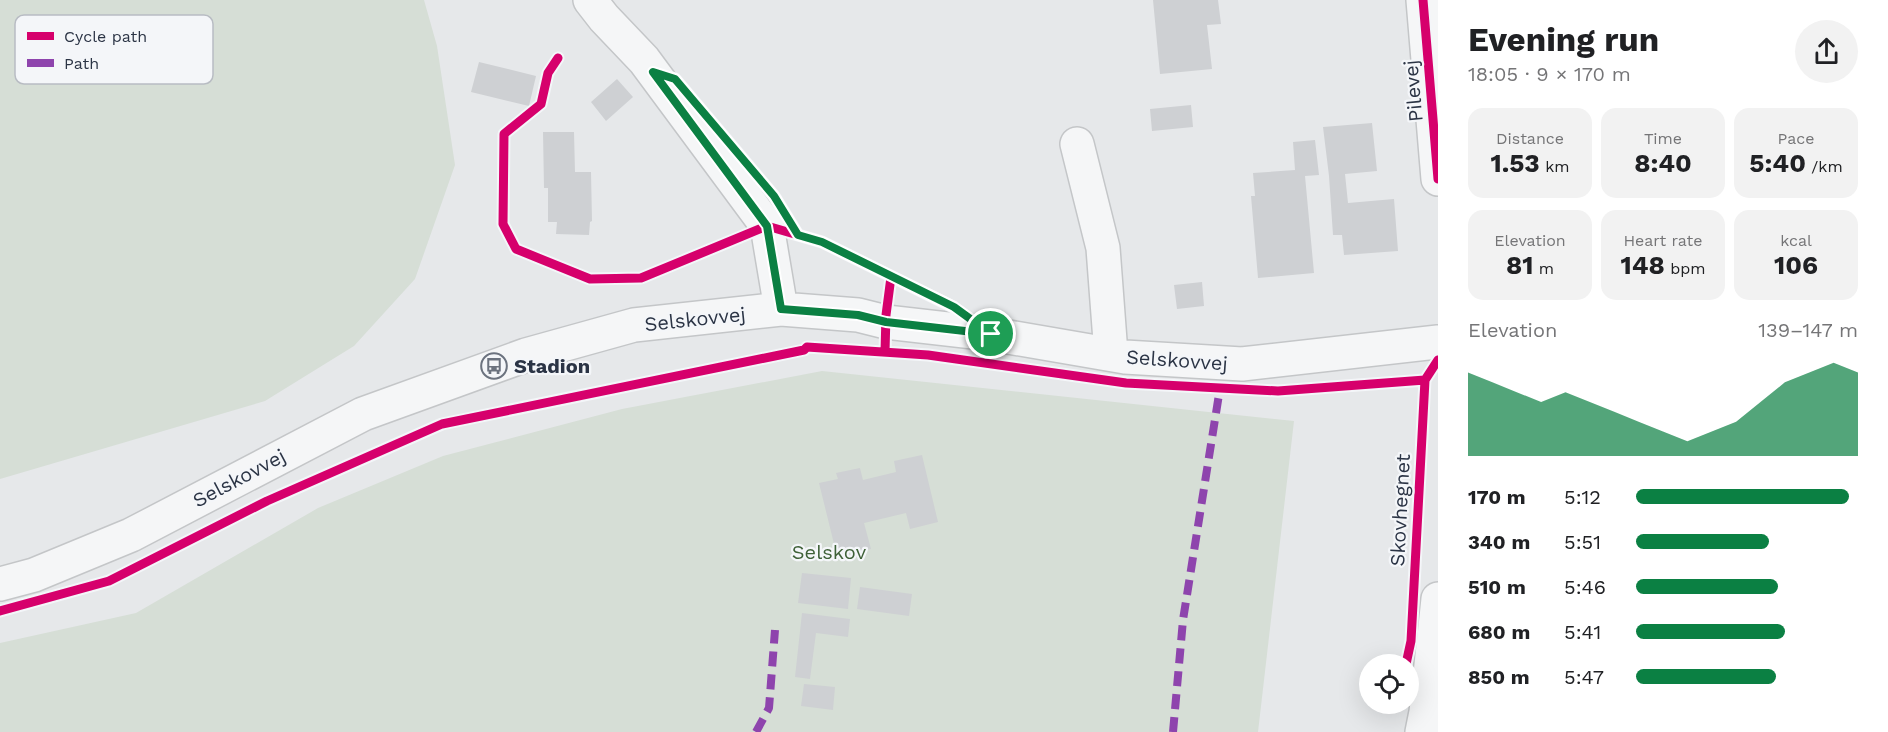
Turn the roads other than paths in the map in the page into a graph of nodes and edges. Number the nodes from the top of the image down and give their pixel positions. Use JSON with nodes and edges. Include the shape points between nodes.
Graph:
{"nodes":[{"id":1,"x":590,"y":0,"type":"edge"},
{"id":2,"x":1423,"y":0,"type":"edge"},
{"id":3,"x":1077,"y":144,"type":"dead end"},
{"id":4,"x":1438,"y":179,"type":"edge"},
{"id":5,"x":781,"y":309,"type":"junction"},
{"id":6,"x":1438,"y":342,"type":"edge"},
{"id":7,"x":1111,"y":354,"type":"junction"},
{"id":8,"x":0,"y":584,"type":"edge"},
{"id":9,"x":1438,"y":599,"type":"edge"},
{"id":10,"x":1422,"y":732,"type":"edge"}],
"edges":[{"from":1,"to":5,"type":"street","via":[[644,60],[767,226]]},
{"from":2,"to":4,"type":"street","name":"Pilevej"},
{"from":3,"to":7,"type":"street","via":[[1103,248]]},
{"from":5,"to":7,"type":"street","name":"Selskovvej","via":[[858,315]]},
{"from":5,"to":8,"type":"street","name":"Selskovvej","via":[[634,325],[526,355],[363,414],[131,535],[34,575]]},
{"from":6,"to":7,"type":"street","name":"Selskovvej","via":[[1242,364]]},
{"from":9,"to":10,"type":"street"}]}
